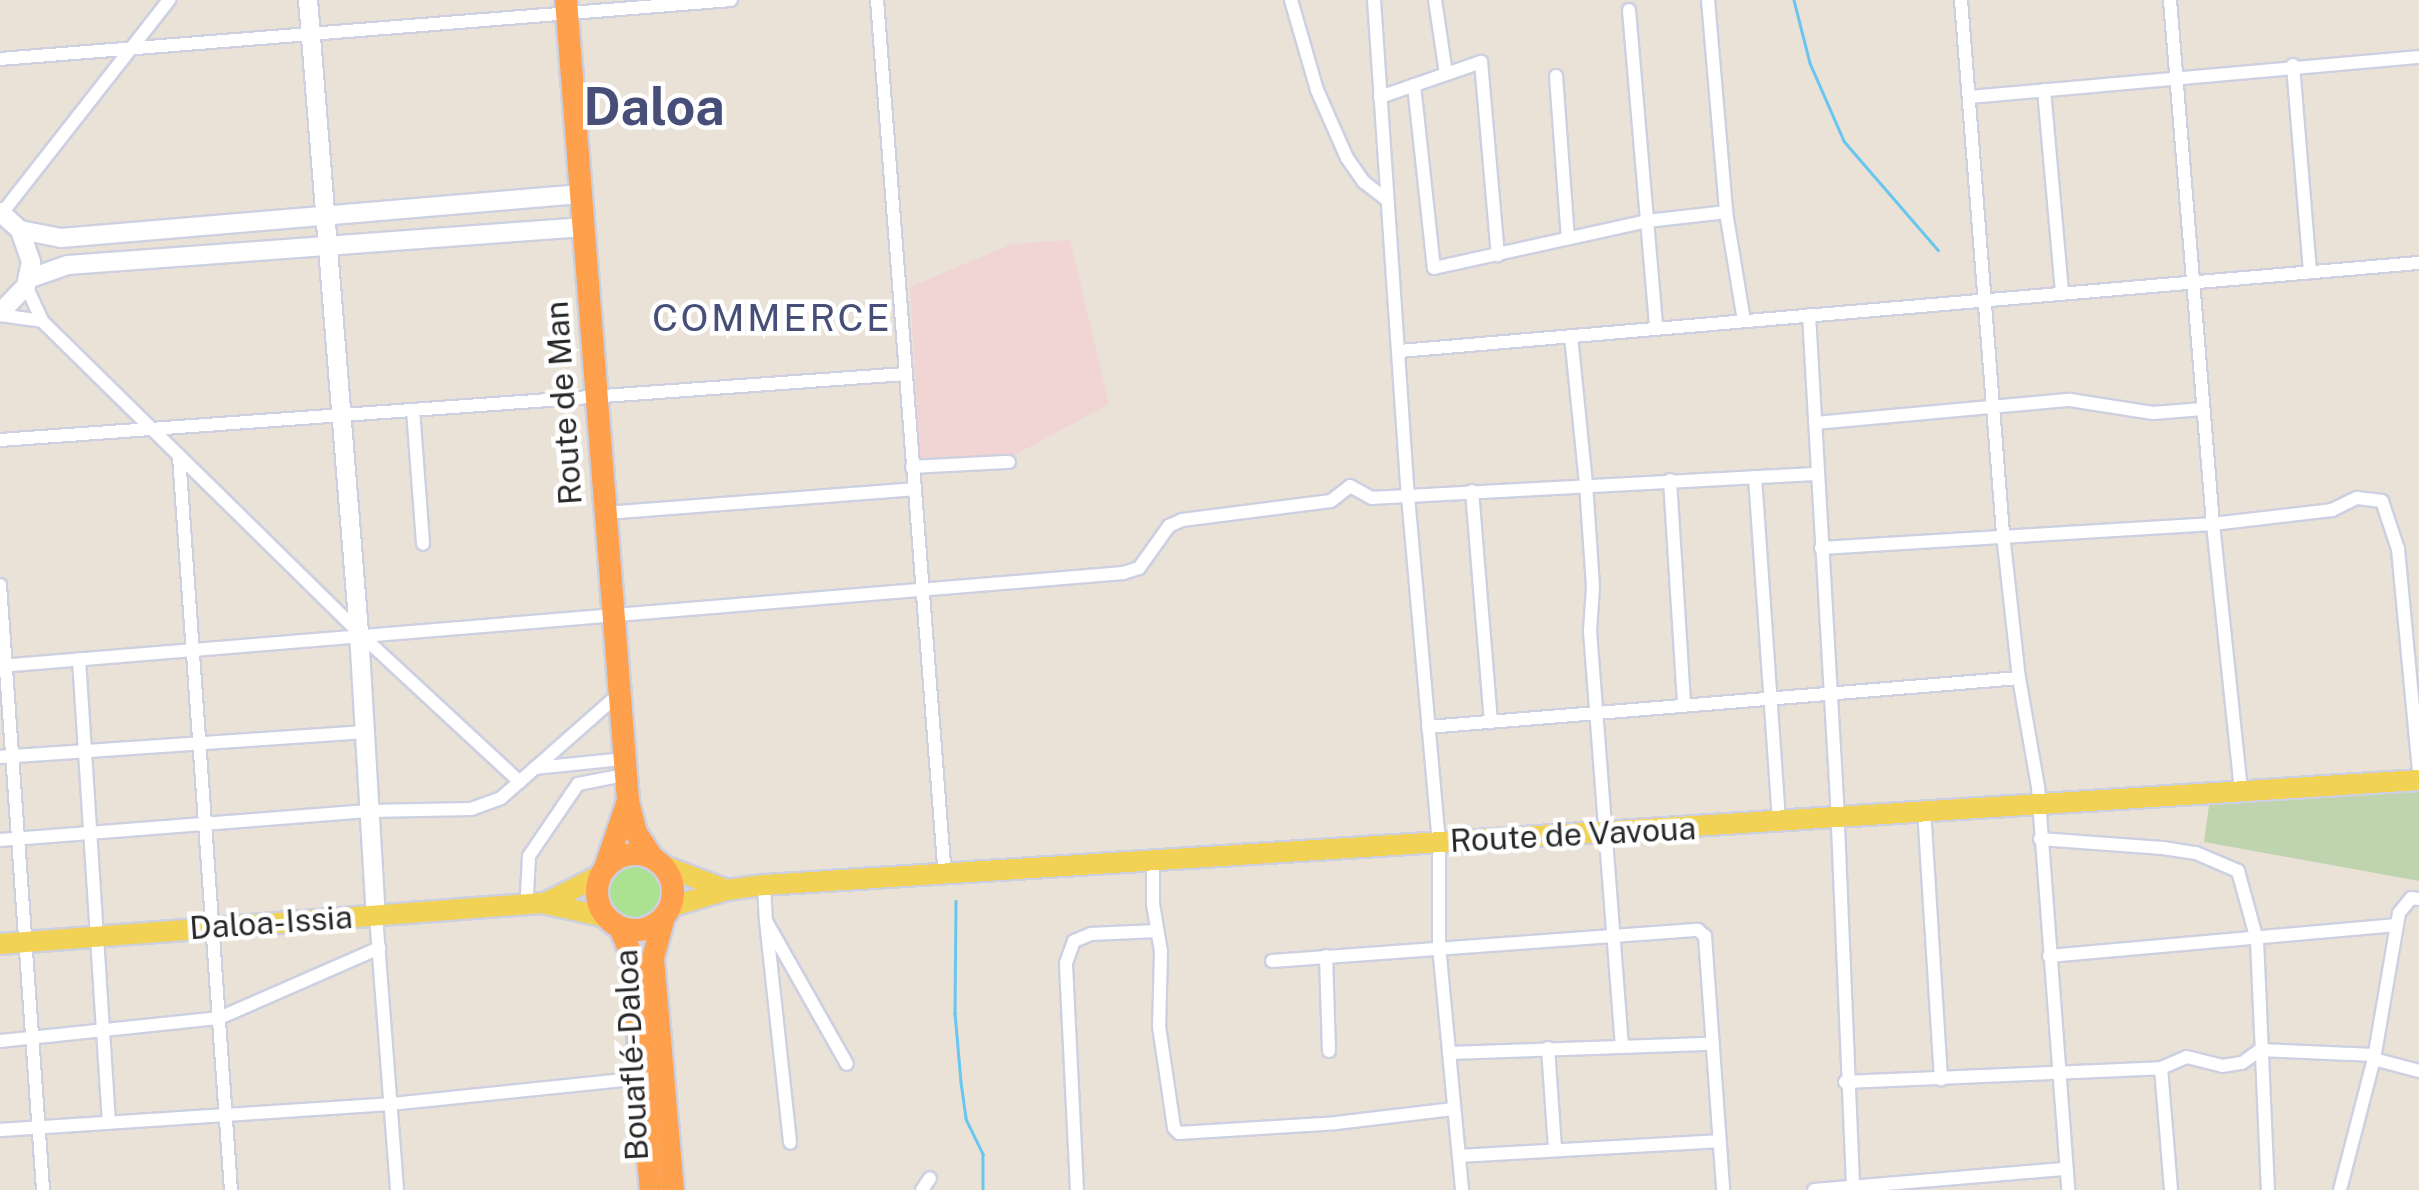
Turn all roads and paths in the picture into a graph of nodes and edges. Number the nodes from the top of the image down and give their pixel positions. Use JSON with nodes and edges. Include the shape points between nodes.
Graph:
{"nodes":[{"id":1,"x":169,"y":0,"type":"edge"},
{"id":2,"x":308,"y":0,"type":"edge"},
{"id":3,"x":731,"y":0,"type":"edge"},
{"id":4,"x":877,"y":0,"type":"edge"},
{"id":5,"x":1291,"y":0,"type":"edge"},
{"id":6,"x":1374,"y":0,"type":"edge"},
{"id":7,"x":1435,"y":0,"type":"edge"},
{"id":8,"x":1708,"y":0,"type":"edge"},
{"id":9,"x":1961,"y":0,"type":"edge"},
{"id":10,"x":2170,"y":0,"type":"edge"},
{"id":11,"x":566,"y":5,"type":"edge"},
{"id":12,"x":1629,"y":10,"type":"dead end"},
{"id":13,"x":312,"y":35,"type":"junction"},
{"id":14,"x":130,"y":50,"type":"junction"},
{"id":15,"x":2419,"y":57,"type":"edge"},
{"id":16,"x":0,"y":59,"type":"edge"},
{"id":17,"x":2292,"y":65,"type":"junction"},
{"id":18,"x":1446,"y":74,"type":"junction"},
{"id":19,"x":2176,"y":75,"type":"junction"},
{"id":20,"x":1556,"y":76,"type":"dead end"},
{"id":21,"x":1414,"y":85,"type":"junction"},
{"id":22,"x":2044,"y":90,"type":"junction"},
{"id":23,"x":1380,"y":97,"type":"junction"},
{"id":24,"x":1970,"y":98,"type":"junction"},
{"id":25,"x":581,"y":194,"type":"junction"},
{"id":26,"x":1388,"y":200,"type":"junction"},
{"id":27,"x":1726,"y":212,"type":"junction"},
{"id":28,"x":1,"y":213,"type":"edge"},
{"id":29,"x":324,"y":215,"type":"junction"},
{"id":30,"x":1647,"y":222,"type":"junction"},
{"id":31,"x":584,"y":227,"type":"junction"},
{"id":32,"x":20,"y":230,"type":"junction"},
{"id":33,"x":1568,"y":239,"type":"junction"},
{"id":34,"x":327,"y":246,"type":"junction"},
{"id":35,"x":1498,"y":256,"type":"junction"},
{"id":36,"x":2419,"y":263,"type":"edge"},
{"id":37,"x":2310,"y":272,"type":"junction"},
{"id":38,"x":2192,"y":281,"type":"junction"},
{"id":39,"x":27,"y":283,"type":"junction"},
{"id":40,"x":2062,"y":293,"type":"junction"},
{"id":41,"x":1984,"y":300,"type":"junction"},
{"id":42,"x":0,"y":314,"type":"edge"},
{"id":43,"x":1809,"y":315,"type":"junction"},
{"id":44,"x":42,"y":321,"type":"junction"},
{"id":45,"x":1744,"y":321,"type":"junction"},
{"id":46,"x":1656,"y":328,"type":"junction"},
{"id":47,"x":1571,"y":336,"type":"junction"},
{"id":48,"x":1400,"y":351,"type":"junction"},
{"id":49,"x":905,"y":374,"type":"junction"},
{"id":50,"x":596,"y":398,"type":"junction"},
{"id":51,"x":1993,"y":406,"type":"junction"},
{"id":52,"x":2203,"y":409,"type":"junction"},
{"id":53,"x":413,"y":410,"type":"junction"},
{"id":54,"x":340,"y":416,"type":"junction"},
{"id":55,"x":1814,"y":423,"type":"junction"},
{"id":56,"x":153,"y":429,"type":"junction"},
{"id":57,"x":0,"y":440,"type":"edge"},
{"id":58,"x":179,"y":456,"type":"junction"},
{"id":59,"x":1008,"y":462,"type":"dead end"},
{"id":60,"x":912,"y":467,"type":"junction"},
{"id":61,"x":1817,"y":474,"type":"junction"},
{"id":62,"x":1755,"y":476,"type":"junction"},
{"id":63,"x":1670,"y":480,"type":"junction"},
{"id":64,"x":1586,"y":484,"type":"junction"},
{"id":65,"x":914,"y":488,"type":"junction"},
{"id":66,"x":1472,"y":490,"type":"junction"},
{"id":67,"x":1408,"y":496,"type":"junction"},
{"id":68,"x":605,"y":512,"type":"junction"},
{"id":69,"x":2213,"y":524,"type":"junction"},
{"id":70,"x":2003,"y":534,"type":"junction"},
{"id":71,"x":423,"y":544,"type":"dead end"},
{"id":72,"x":1821,"y":548,"type":"junction"},
{"id":73,"x":0,"y":585,"type":"edge"},
{"id":74,"x":922,"y":591,"type":"junction"},
{"id":75,"x":2412,"y":615,"type":"edge"},
{"id":76,"x":613,"y":618,"type":"junction"},
{"id":77,"x":359,"y":633,"type":"junction"},
{"id":78,"x":194,"y":651,"type":"junction"},
{"id":79,"x":80,"y":660,"type":"junction"},
{"id":80,"x":3,"y":666,"type":"edge"},
{"id":81,"x":2019,"y":678,"type":"junction"},
{"id":82,"x":1829,"y":693,"type":"junction"},
{"id":83,"x":619,"y":694,"type":"junction"},
{"id":84,"x":1771,"y":698,"type":"junction"},
{"id":85,"x":1684,"y":705,"type":"junction"},
{"id":86,"x":1596,"y":713,"type":"junction"},
{"id":87,"x":1491,"y":722,"type":"junction"},
{"id":88,"x":1428,"y":727,"type":"junction"},
{"id":89,"x":363,"y":732,"type":"junction"},
{"id":90,"x":200,"y":742,"type":"junction"},
{"id":91,"x":84,"y":752,"type":"junction"},
{"id":92,"x":7,"y":757,"type":"edge"},
{"id":93,"x":617,"y":765,"type":"junction"},
{"id":94,"x":535,"y":768,"type":"junction"},
{"id":95,"x":2419,"y":770,"type":"edge"},
{"id":96,"x":2419,"y":780,"type":"edge"},
{"id":97,"x":520,"y":782,"type":"junction"},
{"id":98,"x":2242,"y":792,"type":"junction"},
{"id":99,"x":628,"y":801,"type":"junction"},
{"id":100,"x":2039,"y":807,"type":"junction"},
{"id":101,"x":1924,"y":809,"type":"junction"},
{"id":102,"x":368,"y":811,"type":"junction"},
{"id":103,"x":1838,"y":819,"type":"junction"},
{"id":104,"x":1779,"y":823,"type":"junction"},
{"id":105,"x":206,"y":827,"type":"junction"},
{"id":106,"x":1603,"y":832,"type":"junction"},
{"id":107,"x":89,"y":835,"type":"junction"},
{"id":108,"x":20,"y":839,"type":"junction"},
{"id":109,"x":2040,"y":839,"type":"junction"},
{"id":110,"x":0,"y":840,"type":"edge"},
{"id":111,"x":1439,"y":843,"type":"junction"},
{"id":112,"x":1153,"y":858,"type":"junction"},
{"id":113,"x":658,"y":862,"type":"junction"},
{"id":114,"x":603,"y":871,"type":"junction"},
{"id":115,"x":946,"y":877,"type":"junction"},
{"id":116,"x":764,"y":885,"type":"junction"},
{"id":117,"x":727,"y":890,"type":"junction"},
{"id":118,"x":535,"y":898,"type":"junction"},
{"id":119,"x":2419,"y":900,"type":"edge"},
{"id":120,"x":667,"y":912,"type":"junction"},
{"id":121,"x":376,"y":916,"type":"junction"},
{"id":122,"x":766,"y":920,"type":"junction"},
{"id":123,"x":613,"y":923,"type":"junction"},
{"id":124,"x":2397,"y":925,"type":"junction"},
{"id":125,"x":214,"y":926,"type":"junction"},
{"id":126,"x":1157,"y":932,"type":"junction"},
{"id":127,"x":96,"y":936,"type":"junction"},
{"id":128,"x":1611,"y":936,"type":"junction"},
{"id":129,"x":2258,"y":940,"type":"junction"},
{"id":130,"x":26,"y":942,"type":"junction"},
{"id":131,"x":0,"y":944,"type":"edge"},
{"id":132,"x":1439,"y":946,"type":"junction"},
{"id":133,"x":378,"y":948,"type":"junction"},
{"id":134,"x":1326,"y":956,"type":"junction"},
{"id":135,"x":2049,"y":956,"type":"junction"},
{"id":136,"x":1272,"y":961,"type":"dead end"},
{"id":137,"x":219,"y":1018,"type":"junction"},
{"id":138,"x":102,"y":1033,"type":"junction"},
{"id":139,"x":33,"y":1039,"type":"junction"},
{"id":140,"x":0,"y":1041,"type":"edge"},
{"id":141,"x":1713,"y":1044,"type":"junction"},
{"id":142,"x":1622,"y":1046,"type":"junction"},
{"id":143,"x":1548,"y":1048,"type":"junction"},
{"id":144,"x":2260,"y":1050,"type":"junction"},
{"id":145,"x":1329,"y":1051,"type":"dead end"},
{"id":146,"x":1449,"y":1053,"type":"junction"},
{"id":147,"x":2374,"y":1057,"type":"junction"},
{"id":148,"x":847,"y":1064,"type":"dead end"},
{"id":149,"x":2161,"y":1068,"type":"junction"},
{"id":150,"x":2419,"y":1071,"type":"edge"},
{"id":151,"x":2059,"y":1074,"type":"junction"},
{"id":152,"x":642,"y":1078,"type":"junction"},
{"id":153,"x":1941,"y":1079,"type":"junction"},
{"id":154,"x":1845,"y":1082,"type":"junction"},
{"id":155,"x":391,"y":1104,"type":"junction"},
{"id":156,"x":1453,"y":1109,"type":"junction"},
{"id":157,"x":225,"y":1114,"type":"junction"},
{"id":158,"x":109,"y":1122,"type":"junction"},
{"id":159,"x":39,"y":1127,"type":"junction"},
{"id":160,"x":0,"y":1130,"type":"edge"},
{"id":161,"x":1720,"y":1141,"type":"junction"},
{"id":162,"x":790,"y":1143,"type":"dead end"},
{"id":163,"x":1555,"y":1150,"type":"junction"},
{"id":164,"x":1460,"y":1156,"type":"junction"},
{"id":165,"x":2066,"y":1169,"type":"junction"},
{"id":166,"x":1853,"y":1188,"type":"edge"},
{"id":167,"x":43,"y":1190,"type":"edge"},
{"id":168,"x":231,"y":1190,"type":"edge"},
{"id":169,"x":398,"y":1190,"type":"edge"},
{"id":170,"x":651,"y":1190,"type":"edge"},
{"id":171,"x":673,"y":1190,"type":"edge"},
{"id":172,"x":1077,"y":1190,"type":"edge"},
{"id":173,"x":1462,"y":1190,"type":"edge"},
{"id":174,"x":1724,"y":1190,"type":"edge"},
{"id":175,"x":1814,"y":1190,"type":"edge"},
{"id":176,"x":2068,"y":1190,"type":"edge"},
{"id":177,"x":2170,"y":1190,"type":"edge"},
{"id":178,"x":2268,"y":1190,"type":"edge"},
{"id":179,"x":2340,"y":1190,"type":"edge"}],
"edges":[{"from":1,"to":14,"type":"street"},
{"from":2,"to":13,"type":"street"},
{"from":3,"to":11,"type":"street"},
{"from":4,"to":49,"type":"street"},
{"from":5,"to":26,"type":"street","via":[[1317,90],[1347,158]]},
{"from":6,"to":23,"type":"street"},
{"from":7,"to":18,"type":"street"},
{"from":8,"to":27,"type":"street"},
{"from":9,"to":24,"type":"street"},
{"from":10,"to":19,"type":"street"},
{"from":11,"to":13,"type":"street"},
{"from":11,"to":25,"type":"highway","name":"Route de Man"},
{"from":12,"to":30,"type":"street"},
{"from":13,"to":14,"type":"street"},
{"from":13,"to":29,"type":"street"},
{"from":14,"to":16,"type":"street"},
{"from":14,"to":28,"type":"street"},
{"from":15,"to":17,"type":"street"},
{"from":17,"to":19,"type":"street"},
{"from":17,"to":37,"type":"street"},
{"from":18,"to":21,"type":"street"},
{"from":18,"to":35,"type":"street","via":[[1482,64]]},
{"from":19,"to":22,"type":"street"},
{"from":19,"to":38,"type":"street"},
{"from":20,"to":33,"type":"street"},
{"from":21,"to":23,"type":"street"},
{"from":21,"to":35,"type":"street","via":[[1433,267]]},
{"from":22,"to":24,"type":"street"},
{"from":22,"to":40,"type":"street"},
{"from":23,"to":26,"type":"street"},
{"from":24,"to":41,"type":"street"},
{"from":25,"to":29,"type":"street"},
{"from":25,"to":31,"type":"highway","name":"Route de Man"},
{"from":26,"to":48,"type":"street"},
{"from":27,"to":30,"type":"street"},
{"from":27,"to":45,"type":"street"},
{"from":28,"to":32,"type":"street"},
{"from":29,"to":32,"type":"street","via":[[62,238]]},
{"from":29,"to":34,"type":"street"},
{"from":30,"to":33,"type":"street"},
{"from":30,"to":46,"type":"street"},
{"from":31,"to":34,"type":"street"},
{"from":31,"to":50,"type":"highway","name":"Route de Man"},
{"from":32,"to":39,"type":"street","via":[[28,245]]},
{"from":33,"to":35,"type":"street"},
{"from":34,"to":39,"type":"street","via":[[68,265]]},
{"from":34,"to":54,"type":"street"},
{"from":36,"to":37,"type":"street"},
{"from":37,"to":38,"type":"street"},
{"from":38,"to":40,"type":"street"},
{"from":38,"to":52,"type":"street"},
{"from":39,"to":42,"type":"street"},
{"from":39,"to":44,"type":"street"},
{"from":40,"to":41,"type":"street"},
{"from":41,"to":43,"type":"street"},
{"from":41,"to":51,"type":"street"},
{"from":42,"to":44,"type":"street"},
{"from":43,"to":45,"type":"street"},
{"from":43,"to":55,"type":"street"},
{"from":44,"to":56,"type":"street"},
{"from":45,"to":46,"type":"street"},
{"from":46,"to":47,"type":"street"},
{"from":47,"to":48,"type":"street"},
{"from":47,"to":64,"type":"street"},
{"from":48,"to":67,"type":"street"},
{"from":49,"to":50,"type":"street"},
{"from":49,"to":60,"type":"street"},
{"from":50,"to":53,"type":"street"},
{"from":50,"to":68,"type":"highway","name":"Route de Man"},
{"from":51,"to":52,"type":"street","via":[[2070,400],[2152,413]]},
{"from":51,"to":55,"type":"street"},
{"from":51,"to":70,"type":"street"},
{"from":52,"to":69,"type":"street"},
{"from":53,"to":54,"type":"street"},
{"from":53,"to":71,"type":"street"},
{"from":54,"to":56,"type":"street"},
{"from":54,"to":77,"type":"street"},
{"from":55,"to":61,"type":"street"},
{"from":56,"to":57,"type":"street"},
{"from":56,"to":58,"type":"street"},
{"from":58,"to":77,"type":"street"},
{"from":58,"to":78,"type":"street"},
{"from":59,"to":60,"type":"street"},
{"from":60,"to":65,"type":"street"},
{"from":61,"to":62,"type":"street"},
{"from":61,"to":72,"type":"street"},
{"from":62,"to":63,"type":"street"},
{"from":62,"to":84,"type":"street"},
{"from":63,"to":64,"type":"street"},
{"from":63,"to":85,"type":"street"},
{"from":64,"to":66,"type":"street"},
{"from":64,"to":86,"type":"street"},
{"from":65,"to":68,"type":"street"},
{"from":65,"to":74,"type":"street"},
{"from":66,"to":67,"type":"street"},
{"from":66,"to":87,"type":"street"},
{"from":67,"to":74,"type":"street","via":[[1372,498],[1350,486],[1331,501],[1182,520],[1169,526],[1132,572]]},
{"from":67,"to":88,"type":"street"},
{"from":68,"to":76,"type":"highway","name":"Route de Man"},
{"from":69,"to":70,"type":"street"},
{"from":69,"to":75,"type":"street","via":[[2332,510],[2357,498],[2382,501]]},
{"from":69,"to":98,"type":"street"},
{"from":70,"to":72,"type":"street"},
{"from":70,"to":81,"type":"street"},
{"from":72,"to":82,"type":"street"},
{"from":73,"to":80,"type":"street"},
{"from":74,"to":76,"type":"street"},
{"from":74,"to":115,"type":"street"},
{"from":75,"to":95,"type":"street"},
{"from":76,"to":77,"type":"street"},
{"from":76,"to":83,"type":"highway","name":"Route de Man"},
{"from":77,"to":78,"type":"street"},
{"from":77,"to":89,"type":"street"},
{"from":77,"to":97,"type":"street"},
{"from":78,"to":79,"type":"street"},
{"from":78,"to":90,"type":"street"},
{"from":79,"to":80,"type":"street"},
{"from":79,"to":91,"type":"street"},
{"from":80,"to":92,"type":"street"},
{"from":81,"to":82,"type":"street"},
{"from":81,"to":100,"type":"street"},
{"from":82,"to":84,"type":"street"},
{"from":82,"to":103,"type":"street"},
{"from":83,"to":93,"type":"highway","name":"Route de Man"},
{"from":83,"to":94,"type":"street"},
{"from":84,"to":85,"type":"street"},
{"from":84,"to":104,"type":"street"},
{"from":85,"to":86,"type":"street"},
{"from":86,"to":87,"type":"street"},
{"from":86,"to":106,"type":"street"},
{"from":87,"to":88,"type":"street"},
{"from":88,"to":111,"type":"street"},
{"from":89,"to":90,"type":"street"},
{"from":89,"to":102,"type":"street"},
{"from":90,"to":91,"type":"street"},
{"from":90,"to":105,"type":"street"},
{"from":91,"to":92,"type":"street"},
{"from":91,"to":107,"type":"street"},
{"from":92,"to":108,"type":"street"},
{"from":93,"to":94,"type":"street"},
{"from":93,"to":99,"type":"highway","name":"Route de Man"},
{"from":93,"to":118,"type":"street","via":[[578,784],[529,856]]},
{"from":94,"to":97,"type":"street"},
{"from":96,"to":98,"type":"main road","name":"Route de Vavoua"},
{"from":97,"to":102,"type":"street","via":[[501,798],[471,808]]},
{"from":98,"to":100,"type":"main road","name":"Route de Vavoua"},
{"from":99,"to":113,"type":"highway","via":[[636,833]]},
{"from":99,"to":114,"type":"highway"},
{"from":100,"to":101,"type":"main road","name":"Route de Vavoua"},
{"from":100,"to":109,"type":"street"},
{"from":101,"to":103,"type":"main road","name":"Route de Vavoua"},
{"from":101,"to":153,"type":"street"},
{"from":102,"to":105,"type":"street"},
{"from":102,"to":121,"type":"street"},
{"from":103,"to":104,"type":"main road","name":"Route de Vavoua"},
{"from":103,"to":154,"type":"street"},
{"from":104,"to":106,"type":"main road","name":"Route de Vavoua"},
{"from":105,"to":107,"type":"street"},
{"from":105,"to":125,"type":"street"},
{"from":106,"to":111,"type":"main road","name":"Route de Vavoua"},
{"from":106,"to":128,"type":"street"},
{"from":107,"to":108,"type":"street"},
{"from":107,"to":127,"type":"street"},
{"from":108,"to":110,"type":"street"},
{"from":108,"to":130,"type":"street"},
{"from":109,"to":129,"type":"street","via":[[2128,843],[2222,863],[2238,871]]},
{"from":109,"to":135,"type":"street"},
{"from":111,"to":112,"type":"main road","name":"Route de Vavoua"},
{"from":111,"to":132,"type":"street"},
{"from":112,"to":115,"type":"main road","name":"Route de Vavoua"},
{"from":112,"to":126,"type":"street"},
{"from":113,"to":114,"type":"highway","via":[[631,854]]},
{"from":113,"to":117,"type":"main road"},
{"from":113,"to":120,"type":"highway","via":[[672,886]]},
{"from":114,"to":118,"type":"main road"},
{"from":114,"to":123,"type":"highway","via":[[596,892]]},
{"from":115,"to":116,"type":"main road","name":"Route de Vavoua"},
{"from":116,"to":117,"type":"main road","name":"Route de Vavoua"},
{"from":116,"to":122,"type":"street"},
{"from":117,"to":120,"type":"main road","name":"Route de Vavoua"},
{"from":118,"to":121,"type":"main road","name":"Daloa-Issia"},
{"from":118,"to":123,"type":"main road"},
{"from":119,"to":124,"type":"street","via":[[2406,902]]},
{"from":120,"to":123,"type":"highway","via":[[644,930]]},
{"from":120,"to":171,"type":"highway","name":"Bouaflé-Daloa","via":[[652,958]]},
{"from":121,"to":125,"type":"main road","name":"Daloa-Issia"},
{"from":121,"to":133,"type":"street"},
{"from":122,"to":148,"type":"street"},
{"from":122,"to":162,"type":"street"},
{"from":123,"to":152,"type":"highway","name":"Bouaflé-Daloa","via":[[631,954]]},
{"from":124,"to":129,"type":"street"},
{"from":124,"to":147,"type":"street"},
{"from":125,"to":127,"type":"main road","name":"Daloa-Issia"},
{"from":125,"to":137,"type":"street"},
{"from":126,"to":156,"type":"street","via":[[1159,1026],[1179,1133]]},
{"from":126,"to":172,"type":"street","via":[[1091,934],[1074,941],[1066,963]]},
{"from":127,"to":130,"type":"main road","name":"Daloa-Issia"},
{"from":127,"to":138,"type":"street"},
{"from":128,"to":132,"type":"street"},
{"from":128,"to":141,"type":"street","via":[[1684,929],[1706,936]]},
{"from":128,"to":142,"type":"street"},
{"from":129,"to":135,"type":"street"},
{"from":129,"to":144,"type":"street"},
{"from":130,"to":131,"type":"main road","name":"Daloa-Issia"},
{"from":130,"to":139,"type":"street"},
{"from":132,"to":134,"type":"street"},
{"from":132,"to":146,"type":"street"},
{"from":133,"to":137,"type":"street"},
{"from":133,"to":155,"type":"street"},
{"from":134,"to":136,"type":"street"},
{"from":134,"to":145,"type":"street"},
{"from":135,"to":151,"type":"street"},
{"from":137,"to":138,"type":"street"},
{"from":137,"to":157,"type":"street"},
{"from":138,"to":139,"type":"street"},
{"from":138,"to":158,"type":"street"},
{"from":139,"to":140,"type":"street"},
{"from":139,"to":159,"type":"street"},
{"from":141,"to":142,"type":"street"},
{"from":141,"to":161,"type":"street"},
{"from":142,"to":143,"type":"street"},
{"from":143,"to":146,"type":"street"},
{"from":143,"to":163,"type":"street"},
{"from":144,"to":147,"type":"street"},
{"from":144,"to":149,"type":"street","via":[[2231,1065],[2186,1057]]},
{"from":144,"to":178,"type":"street"},
{"from":146,"to":156,"type":"street"},
{"from":147,"to":150,"type":"street"},
{"from":147,"to":179,"type":"street"},
{"from":149,"to":151,"type":"street"},
{"from":149,"to":177,"type":"street"},
{"from":151,"to":153,"type":"street"},
{"from":151,"to":165,"type":"street"},
{"from":152,"to":155,"type":"street"},
{"from":152,"to":170,"type":"highway","name":"Bouaflé-Daloa"},
{"from":153,"to":154,"type":"street"},
{"from":154,"to":166,"type":"street"},
{"from":155,"to":157,"type":"street"},
{"from":155,"to":169,"type":"street"},
{"from":156,"to":164,"type":"street"},
{"from":157,"to":158,"type":"street"},
{"from":157,"to":168,"type":"street"},
{"from":158,"to":159,"type":"street"},
{"from":159,"to":160,"type":"street"},
{"from":159,"to":167,"type":"street"},
{"from":161,"to":163,"type":"street"},
{"from":161,"to":174,"type":"street"},
{"from":163,"to":164,"type":"street"},
{"from":164,"to":173,"type":"street"},
{"from":165,"to":166,"type":"street"},
{"from":165,"to":176,"type":"street"},
{"from":166,"to":175,"type":"street"}]}
